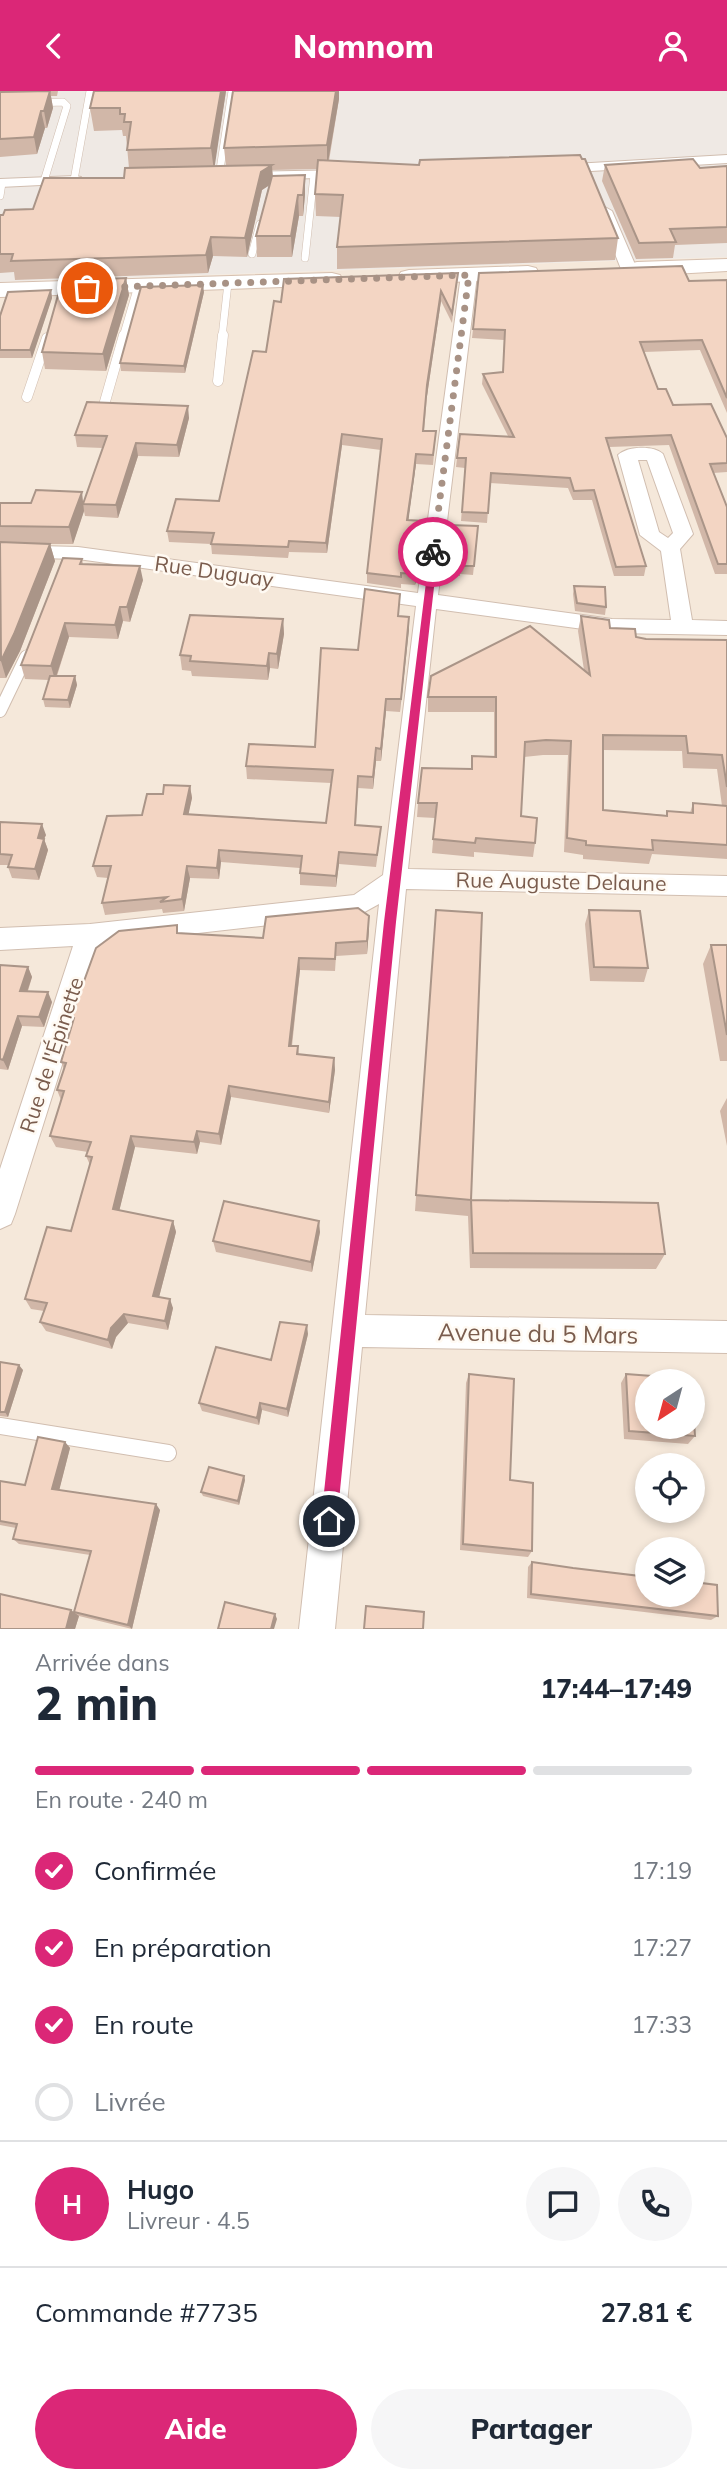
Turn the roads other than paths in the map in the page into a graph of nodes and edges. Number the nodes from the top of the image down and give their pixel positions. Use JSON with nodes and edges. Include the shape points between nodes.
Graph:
{"nodes":[{"id":1,"x":90,"y":91,"type":"edge"},
{"id":2,"x":232,"y":91,"type":"edge"},
{"id":3,"x":25,"y":103,"type":"edge"},
{"id":4,"x":727,"y":159,"type":"edge"},
{"id":5,"x":539,"y":170,"type":"edge"},
{"id":6,"x":369,"y":173,"type":"edge"},
{"id":7,"x":213,"y":176,"type":"joint"},
{"id":8,"x":95,"y":179,"type":"edge"},
{"id":9,"x":74,"y":180,"type":"junction"},
{"id":10,"x":44,"y":181,"type":"junction"},
{"id":11,"x":313,"y":182,"type":"junction"},
{"id":12,"x":1,"y":187,"type":"edge"},
{"id":13,"x":301,"y":189,"type":"edge"},
{"id":14,"x":600,"y":201,"type":"edge"},
{"id":15,"x":262,"y":217,"type":"edge"},
{"id":16,"x":253,"y":254,"type":"edge"},
{"id":17,"x":305,"y":258,"type":"dead end"},
{"id":18,"x":727,"y":265,"type":"edge"},
{"id":19,"x":629,"y":269,"type":"junction"},
{"id":20,"x":602,"y":270,"type":"edge"},
{"id":21,"x":549,"y":272,"type":"edge"},
{"id":22,"x":469,"y":275,"type":"junction"},
{"id":23,"x":390,"y":278,"type":"edge"},
{"id":24,"x":353,"y":279,"type":"edge"},
{"id":25,"x":228,"y":283,"type":"junction"},
{"id":26,"x":138,"y":286,"type":"junction"},
{"id":27,"x":0,"y":290,"type":"edge"},
{"id":28,"x":51,"y":325,"type":"edge"},
{"id":29,"x":218,"y":381,"type":"dead end"},
{"id":30,"x":27,"y":397,"type":"dead end"},
{"id":31,"x":104,"y":405,"type":"edge"},
{"id":32,"x":670,"y":548,"type":"dead end"},
{"id":33,"x":0,"y":551,"type":"edge"},
{"id":34,"x":426,"y":602,"type":"junction"},
{"id":35,"x":682,"y":627,"type":"junction"},
{"id":36,"x":727,"y":628,"type":"edge"},
{"id":37,"x":32,"y":641,"type":"edge"},
{"id":38,"x":0,"y":712,"type":"edge"},
{"id":39,"x":395,"y":880,"type":"junction"},
{"id":40,"x":727,"y":886,"type":"edge"},
{"id":41,"x":90,"y":935,"type":"junction"},
{"id":42,"x":0,"y":939,"type":"edge"},
{"id":43,"x":0,"y":1214,"type":"edge"},
{"id":44,"x":350,"y":1331,"type":"junction"},
{"id":45,"x":727,"y":1337,"type":"edge"},
{"id":46,"x":0,"y":1426,"type":"edge"},
{"id":47,"x":168,"y":1453,"type":"dead end"},
{"id":48,"x":317,"y":1629,"type":"edge"}],
"edges":[{"from":1,"to":9,"type":"lane"},
{"from":2,"to":7,"type":"lane"},
{"from":3,"to":10,"type":"lane","via":[[63,102],[67,106]]},
{"from":4,"to":5,"type":"street","via":[[589,172]]},
{"from":6,"to":11,"type":"street"},
{"from":7,"to":11,"type":"street"},
{"from":8,"to":9,"type":"street"},
{"from":9,"to":10,"type":"street"},
{"from":10,"to":12,"type":"street"},
{"from":11,"to":13,"type":"lane"},
{"from":11,"to":17,"type":"lane"},
{"from":14,"to":19,"type":"street"},
{"from":15,"to":16,"type":"lane"},
{"from":18,"to":19,"type":"street"},
{"from":19,"to":20,"type":"street"},
{"from":21,"to":22,"type":"street"},
{"from":22,"to":23,"type":"street"},
{"from":22,"to":34,"type":"street"},
{"from":24,"to":25,"type":"street"},
{"from":25,"to":26,"type":"street"},
{"from":25,"to":29,"type":"lane"},
{"from":26,"to":27,"type":"street","via":[[60,294]]},
{"from":26,"to":31,"type":"lane"},
{"from":28,"to":30,"type":"lane"},
{"from":32,"to":35,"type":"street"},
{"from":33,"to":34,"type":"street","name":"Rue Duguay"},
{"from":34,"to":35,"type":"street","name":"Rue Duguay","via":[[612,626]]},
{"from":34,"to":39,"type":"street"},
{"from":35,"to":36,"type":"street","name":"Rue Duguay"},
{"from":37,"to":38,"type":"lane"},
{"from":39,"to":40,"type":"street","name":"Rue Auguste Delaune"},
{"from":39,"to":41,"type":"street","via":[[359,905]]},
{"from":39,"to":44,"type":"street"},
{"from":41,"to":42,"type":"street"},
{"from":41,"to":43,"type":"street","name":"Rue de l'Épinette"},
{"from":44,"to":45,"type":"street","name":"Avenue du 5 Mars"},
{"from":44,"to":48,"type":"street"},
{"from":46,"to":47,"type":"lane"}]}
